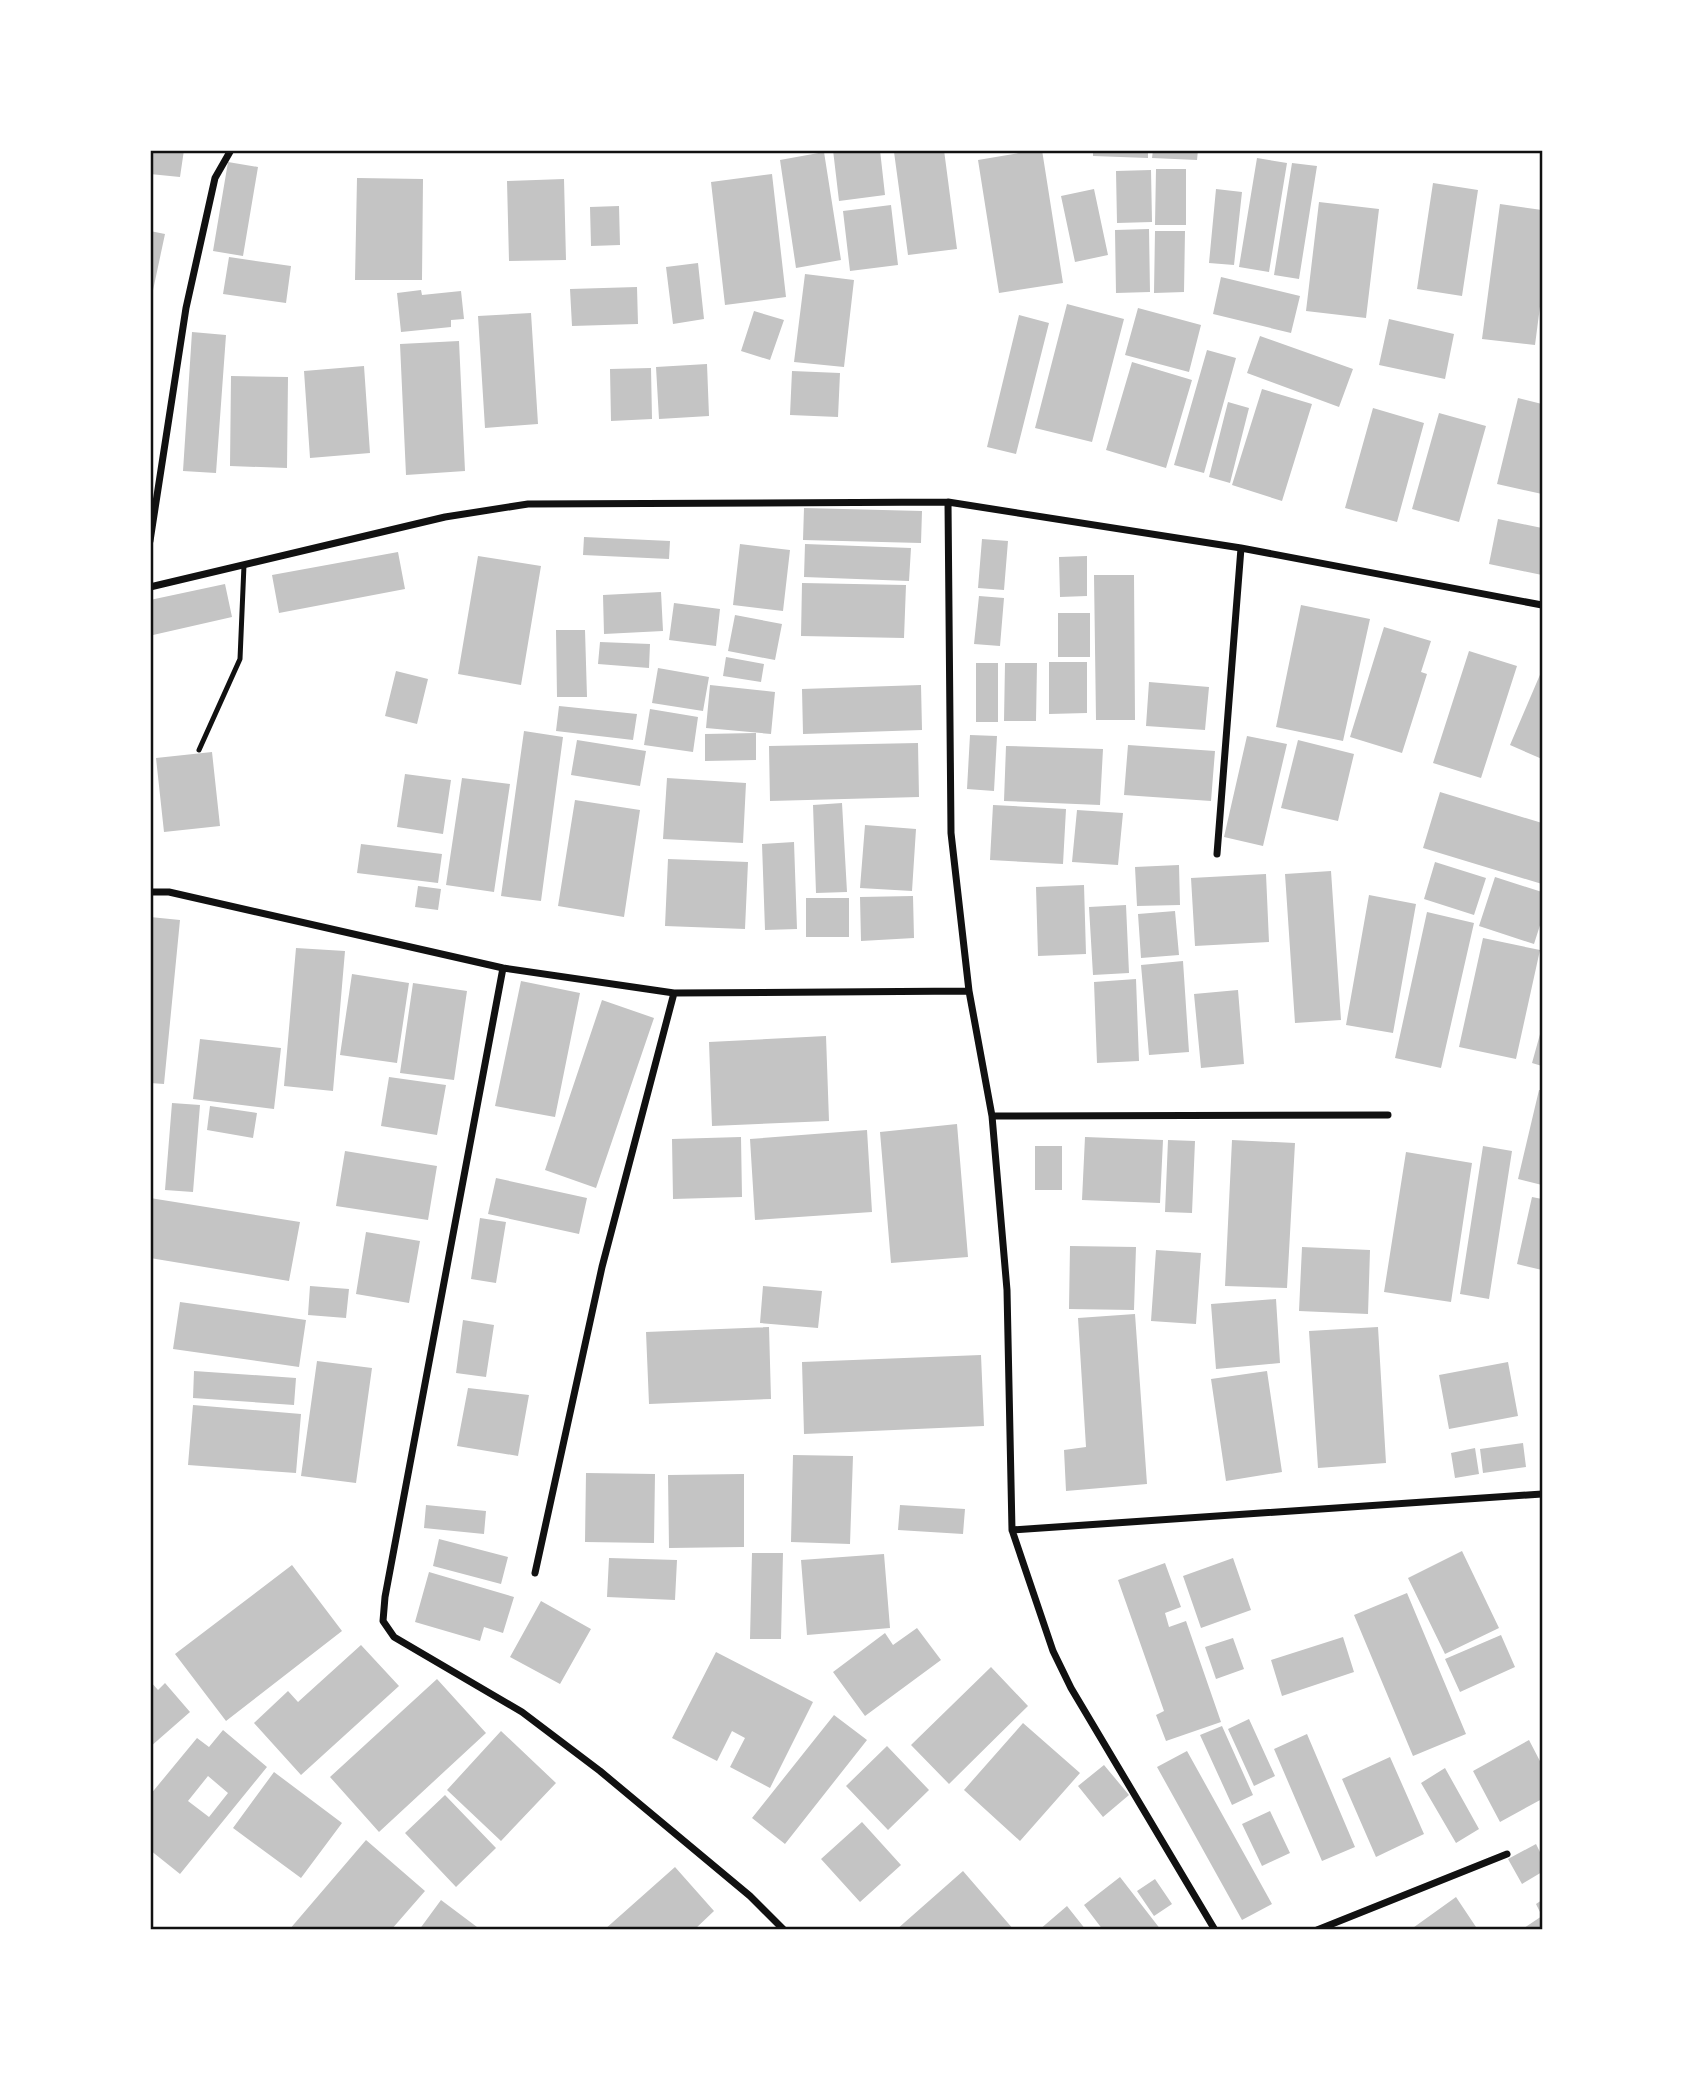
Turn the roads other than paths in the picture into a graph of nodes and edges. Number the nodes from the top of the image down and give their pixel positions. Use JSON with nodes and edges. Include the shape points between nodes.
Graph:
{"nodes":[{"id":1,"x":231,"y":150,"type":"edge"},
{"id":2,"x":948,"y":502,"type":"junction"},
{"id":3,"x":150,"y":541,"type":"edge"},
{"id":4,"x":1241,"y":548,"type":"junction"},
{"id":5,"x":244,"y":565,"type":"junction"},
{"id":6,"x":150,"y":587,"type":"edge"},
{"id":7,"x":1542,"y":606,"type":"edge"},
{"id":8,"x":199,"y":750,"type":"dead end"},
{"id":9,"x":1217,"y":854,"type":"dead end"},
{"id":10,"x":150,"y":892,"type":"edge"},
{"id":11,"x":503,"y":968,"type":"junction"},
{"id":12,"x":970,"y":991,"type":"junction"},
{"id":13,"x":674,"y":992,"type":"junction"},
{"id":14,"x":1388,"y":1115,"type":"dead end"},
{"id":15,"x":992,"y":1116,"type":"junction"},
{"id":16,"x":1542,"y":1494,"type":"edge"},
{"id":17,"x":1012,"y":1530,"type":"junction"},
{"id":18,"x":535,"y":1573,"type":"dead end"},
{"id":19,"x":1507,"y":1854,"type":"dead end"},
{"id":20,"x":784,"y":1930,"type":"edge"},
{"id":21,"x":1214,"y":1930,"type":"edge"},
{"id":22,"x":1317,"y":1930,"type":"edge"}],
"edges":[{"from":1,"to":3,"type":"street","via":[[215,178],[186,308]]},
{"from":2,"to":4,"type":"street"},
{"from":2,"to":5,"type":"street","via":[[528,504],[445,517]]},
{"from":2,"to":12,"type":"street","via":[[951,833]]},
{"from":4,"to":7,"type":"street"},
{"from":4,"to":9,"type":"street"},
{"from":5,"to":6,"type":"street"},
{"from":5,"to":8,"type":"lane","via":[[240,659]]},
{"from":10,"to":11,"type":"street","via":[[169,892]]},
{"from":11,"to":13,"type":"street"},
{"from":11,"to":20,"type":"street","via":[[383,1621],[394,1637],[522,1712],[600,1771]]},
{"from":12,"to":13,"type":"street"},
{"from":12,"to":15,"type":"street"},
{"from":13,"to":18,"type":"street","via":[[603,1267]]},
{"from":14,"to":15,"type":"street"},
{"from":15,"to":17,"type":"street","via":[[1007,1290]]},
{"from":16,"to":17,"type":"street"},
{"from":17,"to":21,"type":"street","via":[[1071,1688]]},
{"from":19,"to":22,"type":"street"}]}
